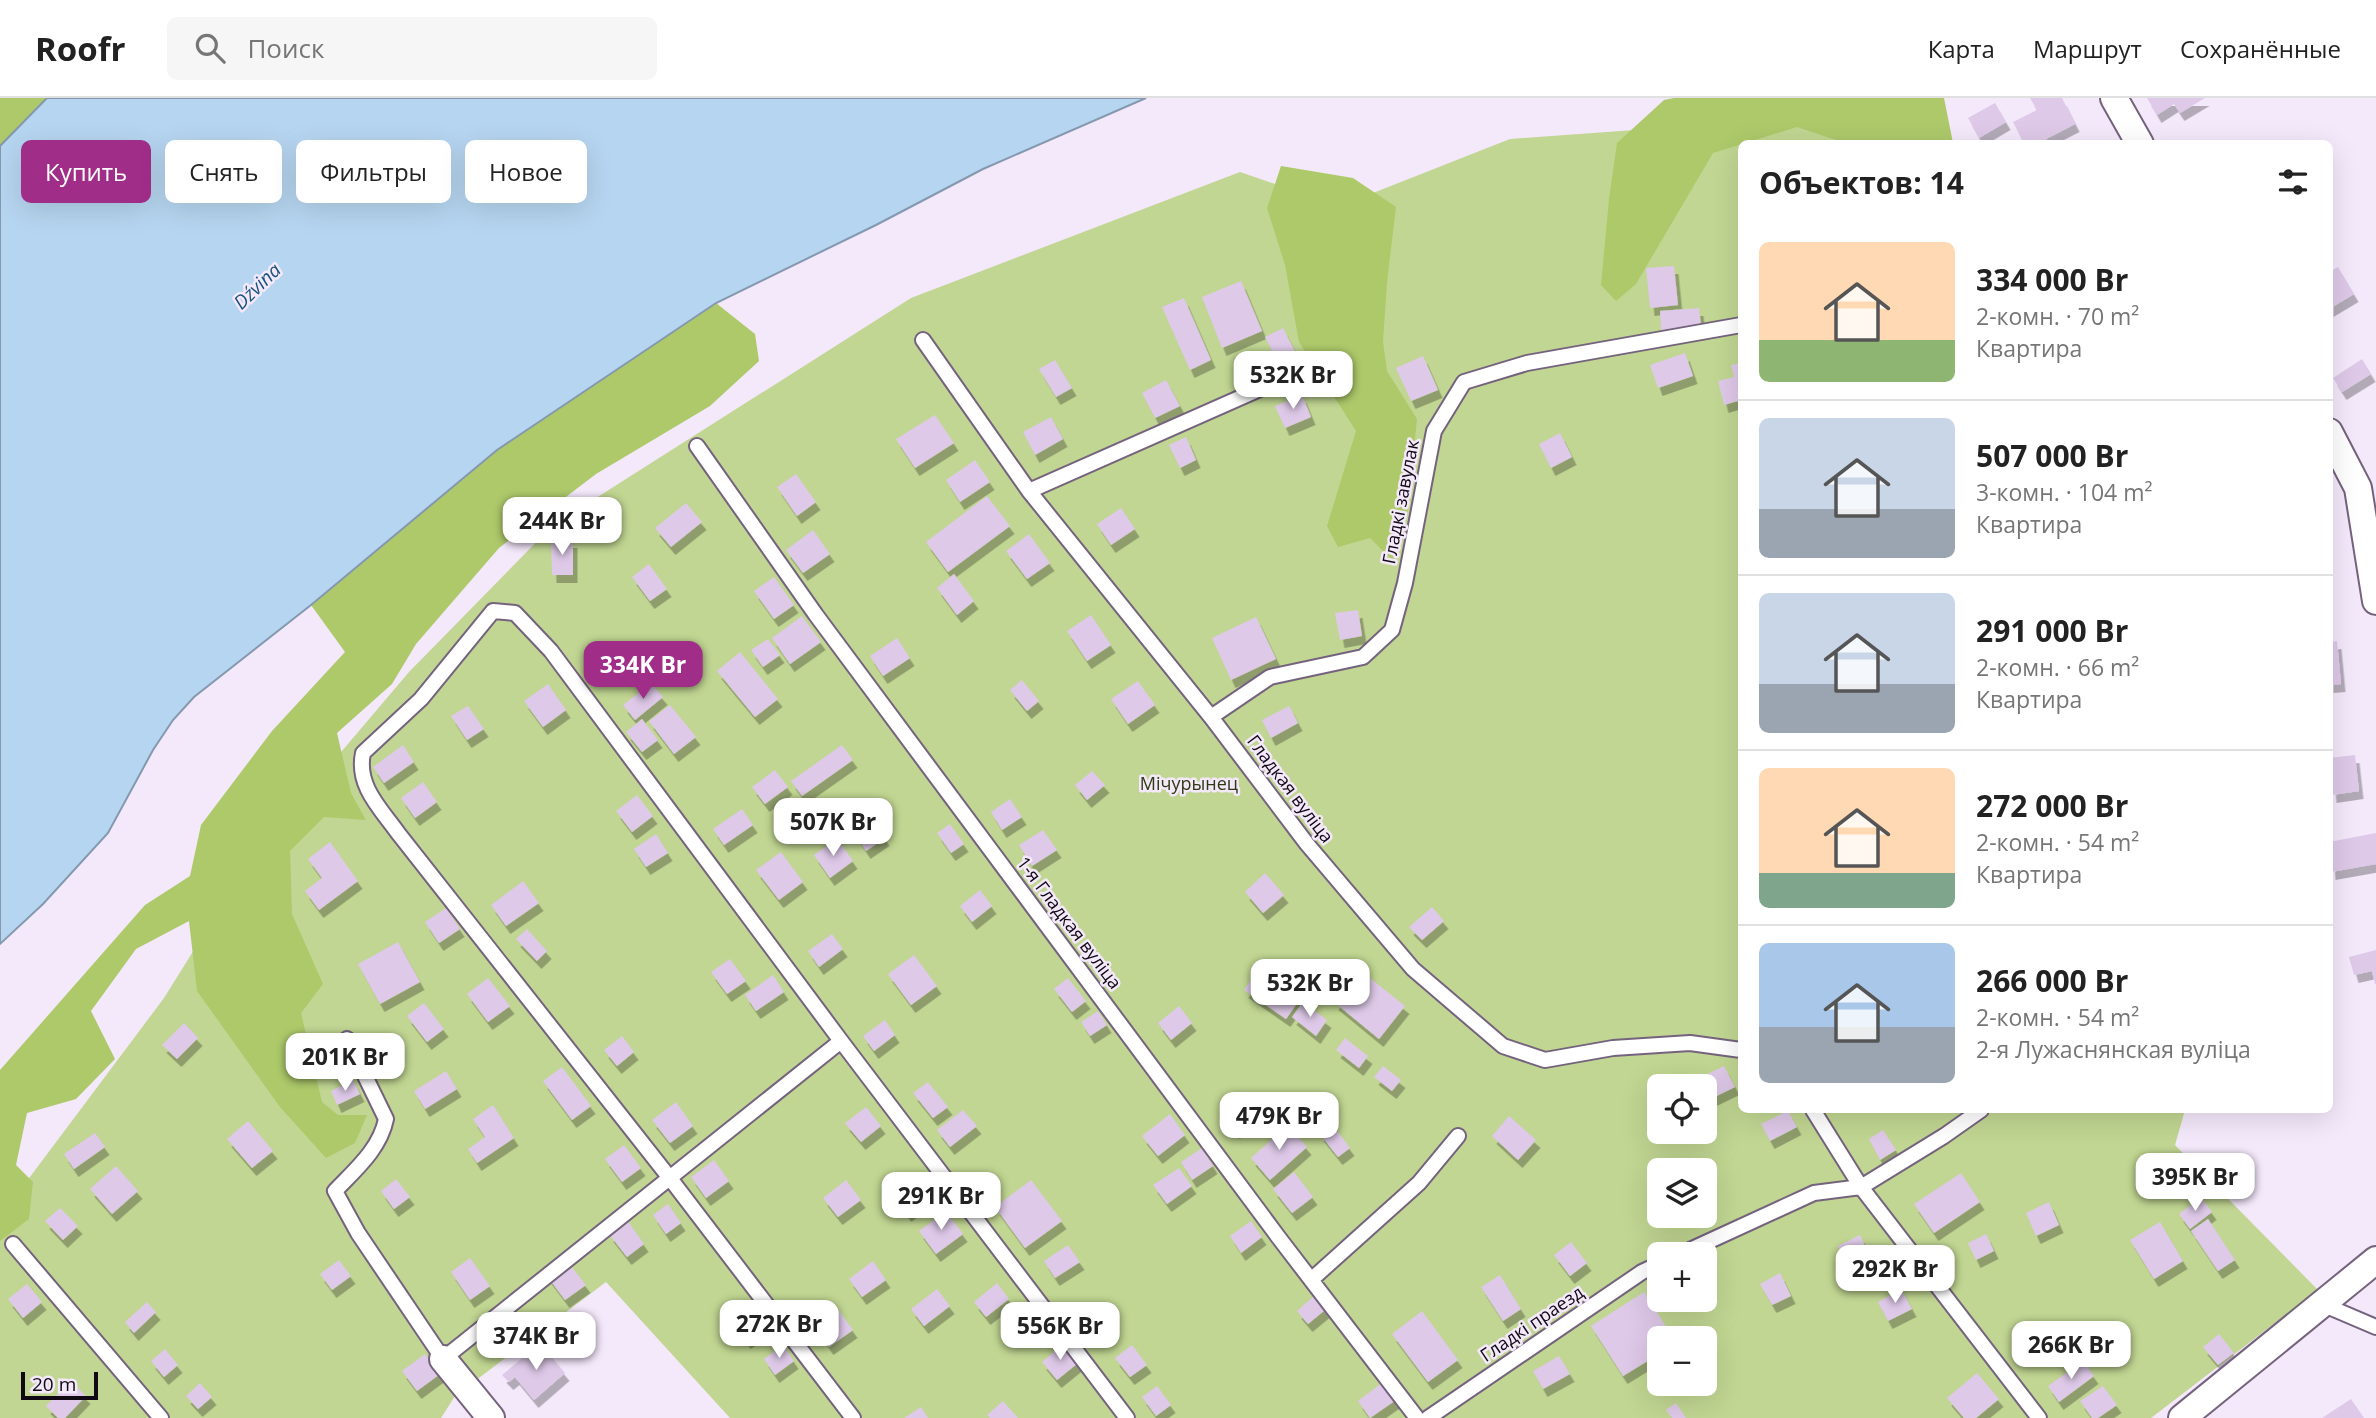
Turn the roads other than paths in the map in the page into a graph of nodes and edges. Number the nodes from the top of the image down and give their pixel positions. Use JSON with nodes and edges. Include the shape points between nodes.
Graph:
{"nodes":[{"id":1,"x":2114,"y":98,"type":"edge"},
{"id":2,"x":2138,"y":140,"type":"edge"},
{"id":3,"x":1738,"y":326,"type":"edge"},
{"id":4,"x":923,"y":340,"type":"dead end"},
{"id":5,"x":1296,"y":373,"type":"dead end"},
{"id":6,"x":2333,"y":440,"type":"edge"},
{"id":7,"x":697,"y":446,"type":"dead end"},
{"id":8,"x":1029,"y":491,"type":"junction"},
{"id":9,"x":2376,"y":601,"type":"edge"},
{"id":10,"x":1211,"y":716,"type":"junction"},
{"id":11,"x":347,"y":1039,"type":"dead end"},
{"id":12,"x":841,"y":1041,"type":"junction"},
{"id":13,"x":1738,"y":1050,"type":"edge"},
{"id":14,"x":1815,"y":1113,"type":"edge"},
{"id":15,"x":1977,"y":1113,"type":"edge"},
{"id":16,"x":1458,"y":1136,"type":"dead end"},
{"id":17,"x":669,"y":1177,"type":"junction"},
{"id":18,"x":1861,"y":1187,"type":"junction"},
{"id":19,"x":1707,"y":1242,"type":"edge"},
{"id":20,"x":13,"y":1244,"type":"dead end"},
{"id":21,"x":2376,"y":1260,"type":"edge"},
{"id":22,"x":1647,"y":1270,"type":"edge"},
{"id":23,"x":1311,"y":1280,"type":"junction"},
{"id":24,"x":2322,"y":1304,"type":"junction"},
{"id":25,"x":2376,"y":1327,"type":"edge"},
{"id":26,"x":443,"y":1359,"type":"junction"},
{"id":27,"x":161,"y":1418,"type":"edge"},
{"id":28,"x":491,"y":1418,"type":"edge"},
{"id":29,"x":853,"y":1418,"type":"edge"},
{"id":30,"x":1127,"y":1418,"type":"edge"},
{"id":31,"x":1418,"y":1418,"type":"edge"},
{"id":32,"x":1428,"y":1418,"type":"edge"},
{"id":33,"x":2039,"y":1418,"type":"edge"},
{"id":34,"x":2182,"y":1418,"type":"edge"}],
"edges":[{"from":1,"to":2,"type":"street"},
{"from":3,"to":10,"type":"lane","name":"Гладкі завулак","via":[[1527,363],[1465,382],[1434,431],[1392,630],[1363,657],[1270,677]]},
{"from":4,"to":8,"type":"lane","name":"Гладкая вуліца"},
{"from":5,"to":8,"type":"lane"},
{"from":6,"to":9,"type":"street","via":[[2358,488]]},
{"from":7,"to":23,"type":"lane","name":"1-я Гладкая вуліца","via":[[825,626]]},
{"from":8,"to":10,"type":"lane","name":"Гладкая вуліца"},
{"from":10,"to":13,"type":"lane","name":"Гладкая вуліца","via":[[1307,844],[1413,969],[1503,1046],[1545,1060],[1613,1048],[1690,1043]]},
{"from":11,"to":26,"type":"lane","via":[[386,1119],[372,1151],[335,1191]]},
{"from":12,"to":17,"type":"lane"},
{"from":12,"to":17,"type":"lane","via":[[551,651],[515,613],[493,611],[421,699],[363,754],[360,765],[365,786]]},
{"from":12,"to":30,"type":"lane"},
{"from":14,"to":18,"type":"lane"},
{"from":15,"to":18,"type":"lane"},
{"from":16,"to":23,"type":"lane","via":[[1419,1184]]},
{"from":17,"to":26,"type":"lane"},
{"from":17,"to":29,"type":"lane"},
{"from":18,"to":19,"type":"lane","via":[[1814,1193]]},
{"from":18,"to":33,"type":"lane"},
{"from":20,"to":27,"type":"lane"},
{"from":21,"to":24,"type":"street"},
{"from":22,"to":32,"type":"lane","name":"Гладкі праезд"},
{"from":23,"to":31,"type":"lane","name":"1-я Гладкая вуліца"},
{"from":24,"to":25,"type":"lane"},
{"from":24,"to":34,"type":"street"},
{"from":26,"to":28,"type":"street"}]}
